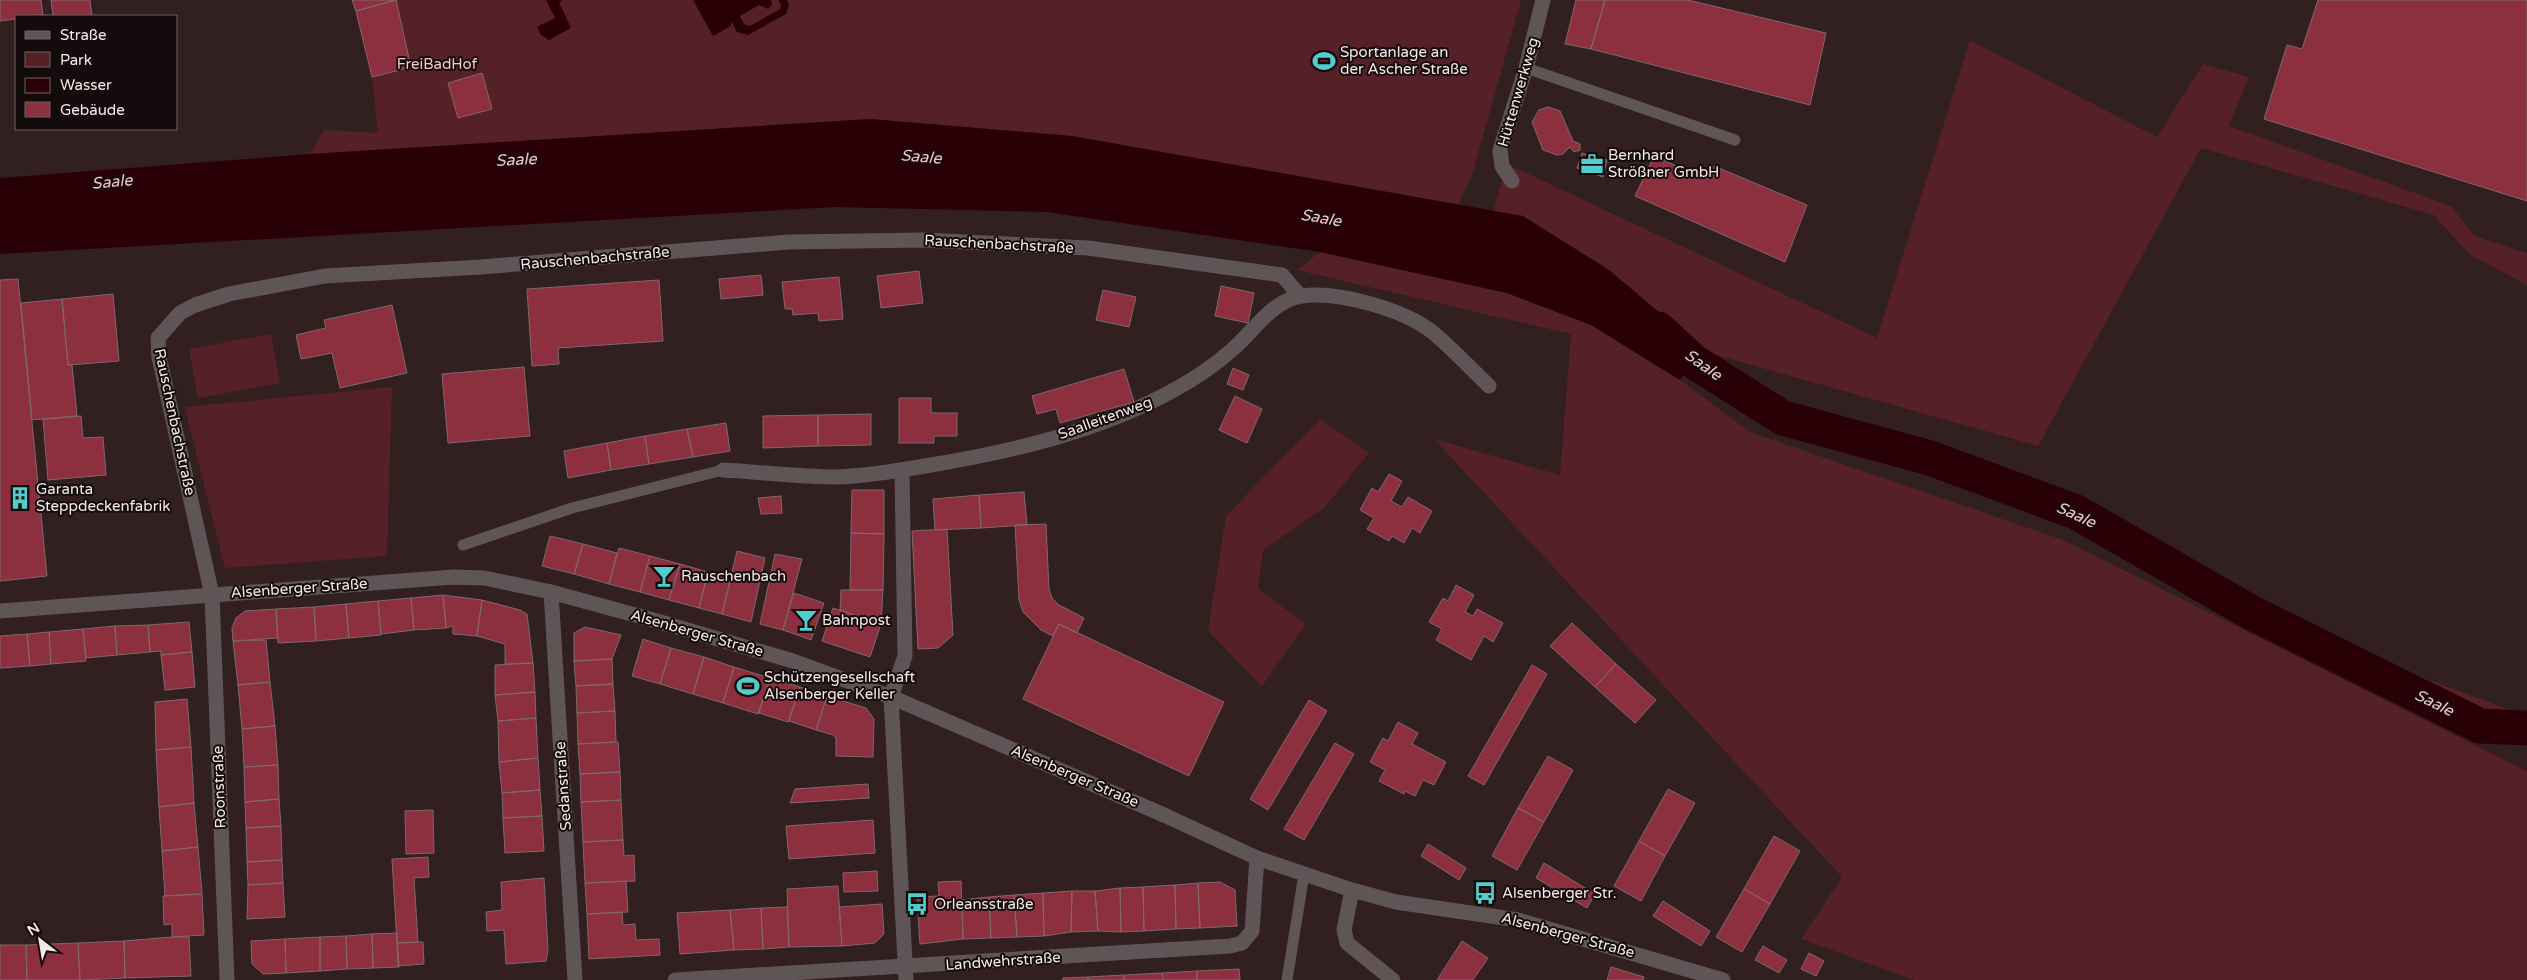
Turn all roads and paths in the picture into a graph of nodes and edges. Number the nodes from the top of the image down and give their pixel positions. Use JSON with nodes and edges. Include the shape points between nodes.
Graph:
{"nodes":[{"id":1,"x":1543,"y":0,"type":"edge"},
{"id":2,"x":1526,"y":68,"type":"junction"},
{"id":3,"x":1735,"y":140,"type":"dead end"},
{"id":4,"x":1512,"y":181,"type":"dead end"},
{"id":5,"x":1300,"y":296,"type":"junction"},
{"id":6,"x":1489,"y":386,"type":"dead end"},
{"id":7,"x":723,"y":470,"type":"joint"},
{"id":8,"x":902,"y":470,"type":"junction"},
{"id":9,"x":463,"y":545,"type":"dead end"},
{"id":10,"x":551,"y":592,"type":"junction"},
{"id":11,"x":212,"y":594,"type":"junction"},
{"id":12,"x":0,"y":611,"type":"edge"},
{"id":13,"x":891,"y":697,"type":"junction"},
{"id":14,"x":1257,"y":858,"type":"junction"},
{"id":15,"x":1304,"y":874,"type":"junction"},
{"id":16,"x":1352,"y":890,"type":"junction"},
{"id":17,"x":906,"y":974,"type":"edge"},
{"id":18,"x":227,"y":980,"type":"edge"},
{"id":19,"x":575,"y":980,"type":"edge"},
{"id":20,"x":675,"y":980,"type":"edge"},
{"id":21,"x":1287,"y":980,"type":"edge"},
{"id":22,"x":1393,"y":980,"type":"edge"},
{"id":23,"x":1723,"y":980,"type":"edge"}],
"edges":[{"from":1,"to":2,"type":"street","name":"Hüttenwerkweg"},
{"from":2,"to":3,"type":"lane"},
{"from":2,"to":4,"type":"street","name":"Hüttenwerkweg","via":[[1500,150],[1502,166]]},
{"from":5,"to":6,"type":"street","name":"Saalleitenweg","via":[[1326,295],[1372,305],[1406,318],[1430,330]]},
{"from":5,"to":8,"type":"street","name":"Saalleitenweg","via":[[1257,322],[1208,370],[1139,408],[995,455]]},
{"from":5,"to":11,"type":"street","name":"Rauschenbachstraße","via":[[1282,275],[1088,248],[924,240],[789,242],[481,268],[325,276],[229,294],[180,313],[158,338],[159,357]]},
{"from":7,"to":8,"type":"street","name":"Saalleitenweg","via":[[838,477]]},
{"from":7,"to":9,"type":"lane","via":[[572,508]]},
{"from":8,"to":13,"type":"street","via":[[905,656]]},
{"from":10,"to":11,"type":"street","name":"Alsenberger Straße","via":[[484,578],[454,576]]},
{"from":10,"to":13,"type":"street","name":"Alsenberger Straße","via":[[793,661]]},
{"from":10,"to":19,"type":"street","name":"Sedanstraße"},
{"from":11,"to":12,"type":"street","name":"Alsenberger Straße"},
{"from":11,"to":18,"type":"street","name":"Roonstraße"},
{"from":13,"to":14,"type":"street","name":"Alsenberger Straße"},
{"from":13,"to":17,"type":"street"},
{"from":14,"to":15,"type":"street","name":"Alsenberger Straße"},
{"from":14,"to":17,"type":"street","name":"Landwehrstraße","via":[[1252,931],[1242,943]]},
{"from":15,"to":16,"type":"street","name":"Alsenberger Straße"},
{"from":15,"to":21,"type":"lane"},
{"from":16,"to":22,"type":"street","via":[[1344,930],[1347,943]]},
{"from":16,"to":23,"type":"street","name":"Alsenberger Straße","via":[[1396,902],[1518,920]]},
{"from":17,"to":20,"type":"street","name":"Landwehrstraße"}]}
